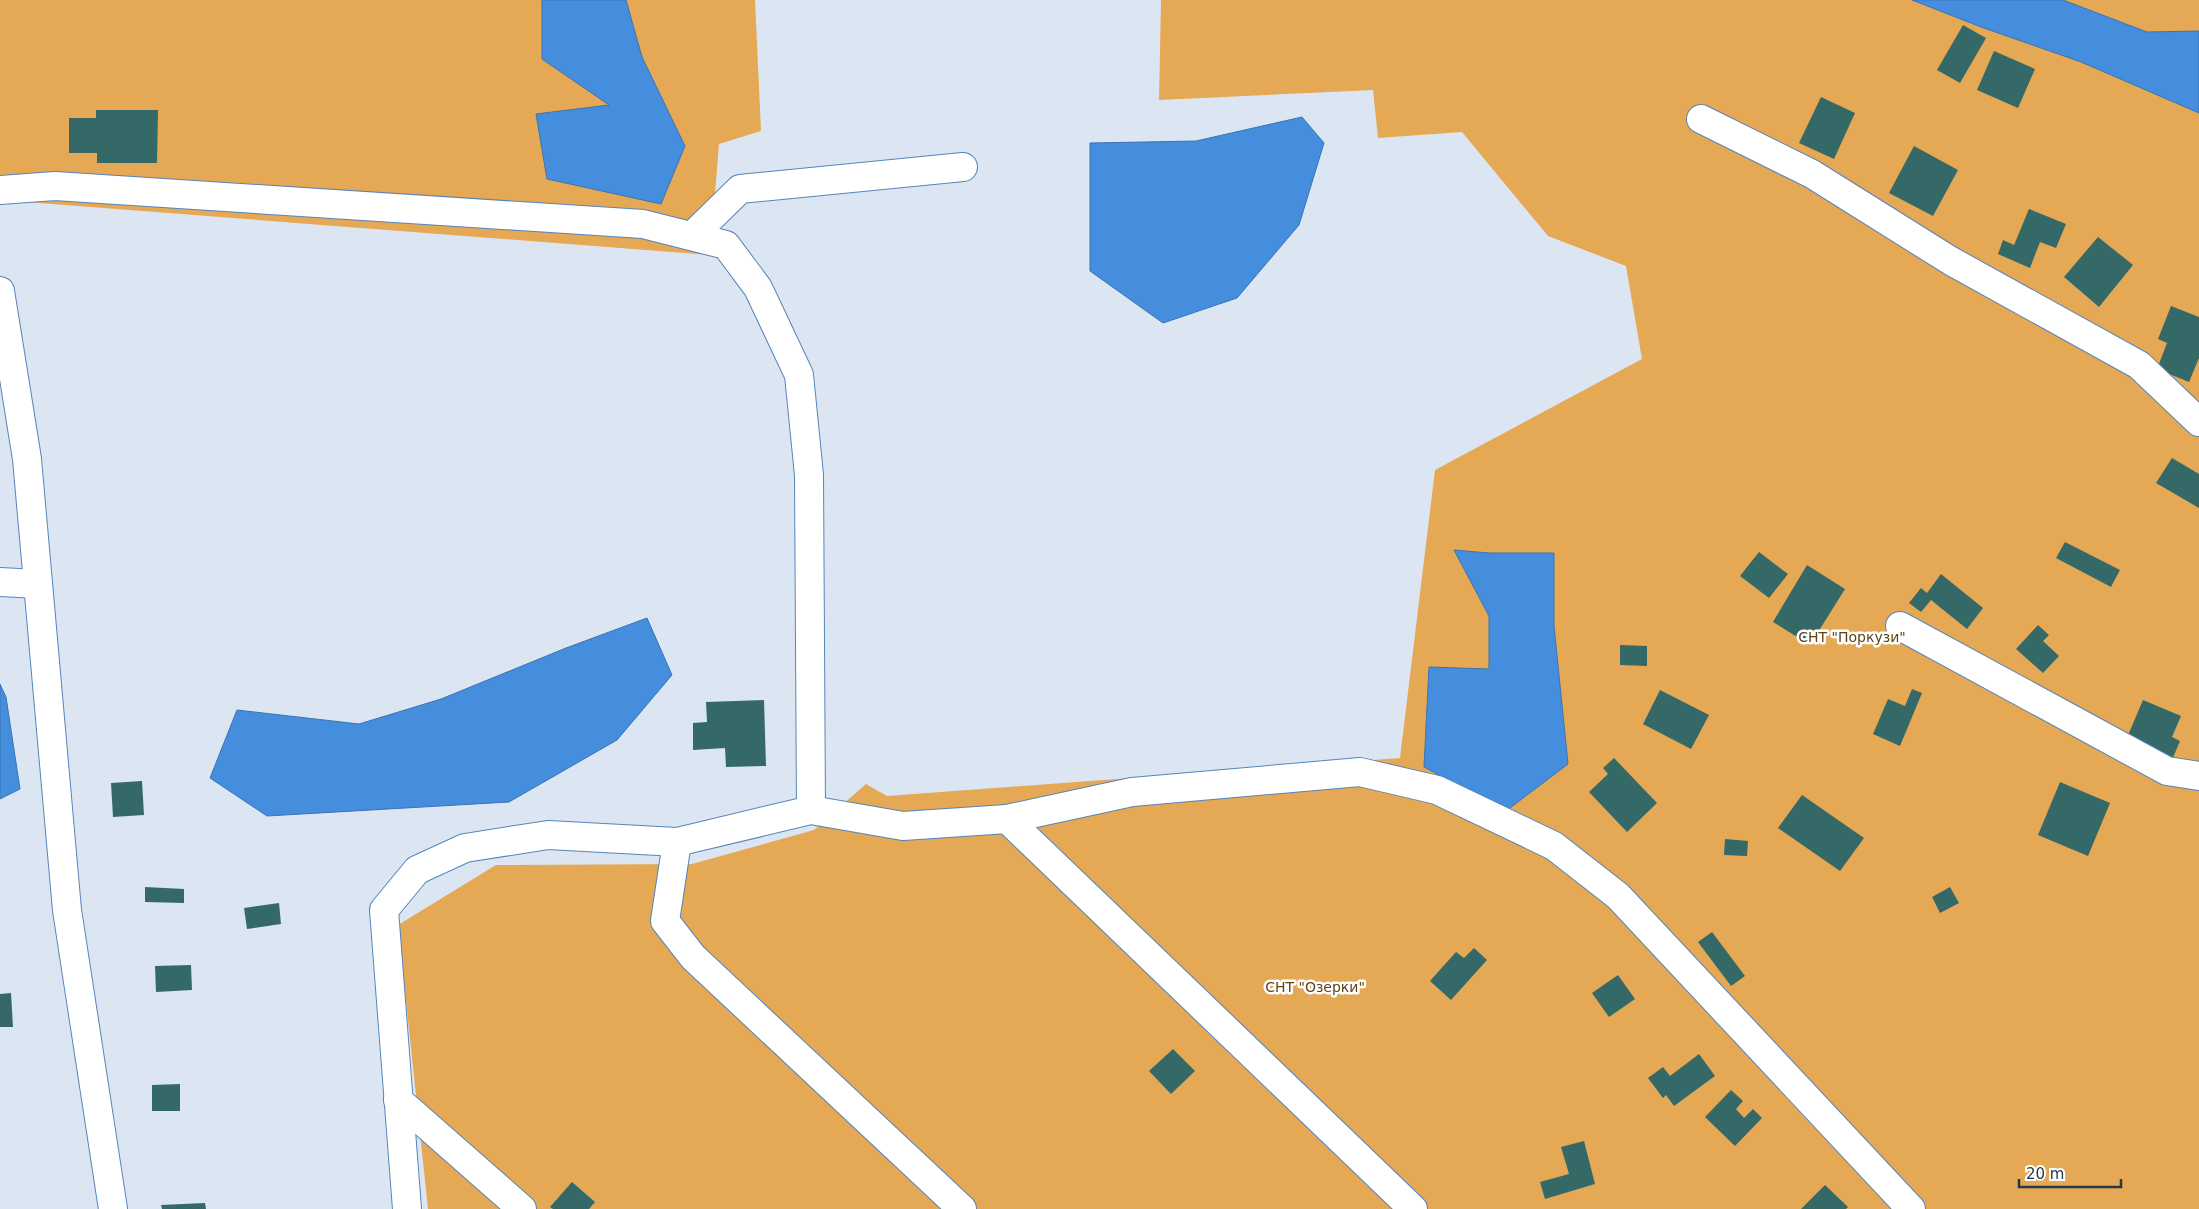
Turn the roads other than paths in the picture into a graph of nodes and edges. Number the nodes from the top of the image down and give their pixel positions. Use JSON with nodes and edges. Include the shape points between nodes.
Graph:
{"nodes":[{"id":1,"x":1700,"y":119,"type":"dead end"},
{"id":2,"x":963,"y":168,"type":"dead end"},
{"id":3,"x":0,"y":190,"type":"edge"},
{"id":4,"x":692,"y":236,"type":"junction"},
{"id":5,"x":0,"y":291,"type":"edge"},
{"id":6,"x":2199,"y":422,"type":"edge"},
{"id":7,"x":0,"y":582,"type":"edge"},
{"id":8,"x":38,"y":584,"type":"junction"},
{"id":9,"x":1900,"y":626,"type":"dead end"},
{"id":10,"x":2199,"y":776,"type":"edge"},
{"id":11,"x":811,"y":810,"type":"junction"},
{"id":12,"x":1007,"y":819,"type":"junction"},
{"id":13,"x":678,"y":842,"type":"junction"},
{"id":14,"x":398,"y":1100,"type":"junction"},
{"id":15,"x":113,"y":1209,"type":"edge"},
{"id":16,"x":407,"y":1209,"type":"edge"},
{"id":17,"x":522,"y":1209,"type":"edge"},
{"id":18,"x":962,"y":1209,"type":"edge"},
{"id":19,"x":1413,"y":1209,"type":"edge"},
{"id":20,"x":1911,"y":1209,"type":"edge"}],
"edges":[{"from":1,"to":6,"type":"street","via":[[1812,174],[1951,261],[2138,365]]},
{"from":2,"to":4,"type":"street","via":[[740,189]]},
{"from":3,"to":4,"type":"street","via":[[56,186],[435,209],[643,224]]},
{"from":4,"to":11,"type":"street","via":[[726,245],[758,288],[799,375],[809,475]]},
{"from":5,"to":8,"type":"street","via":[[26,459]]},
{"from":7,"to":8,"type":"street"},
{"from":8,"to":15,"type":"street","via":[[67,910]]},
{"from":9,"to":10,"type":"street","via":[[2167,771]]},
{"from":11,"to":12,"type":"street","via":[[903,826]]},
{"from":11,"to":13,"type":"street"},
{"from":12,"to":19,"type":"street"},
{"from":12,"to":20,"type":"street","via":[[1132,792],[1360,772],[1437,790],[1554,846],[1618,896]]},
{"from":13,"to":14,"type":"street","via":[[548,835],[465,848],[417,870],[384,910]]},
{"from":13,"to":18,"type":"street","via":[[665,921],[687,950]]},
{"from":14,"to":16,"type":"street"},
{"from":14,"to":17,"type":"street"}]}
